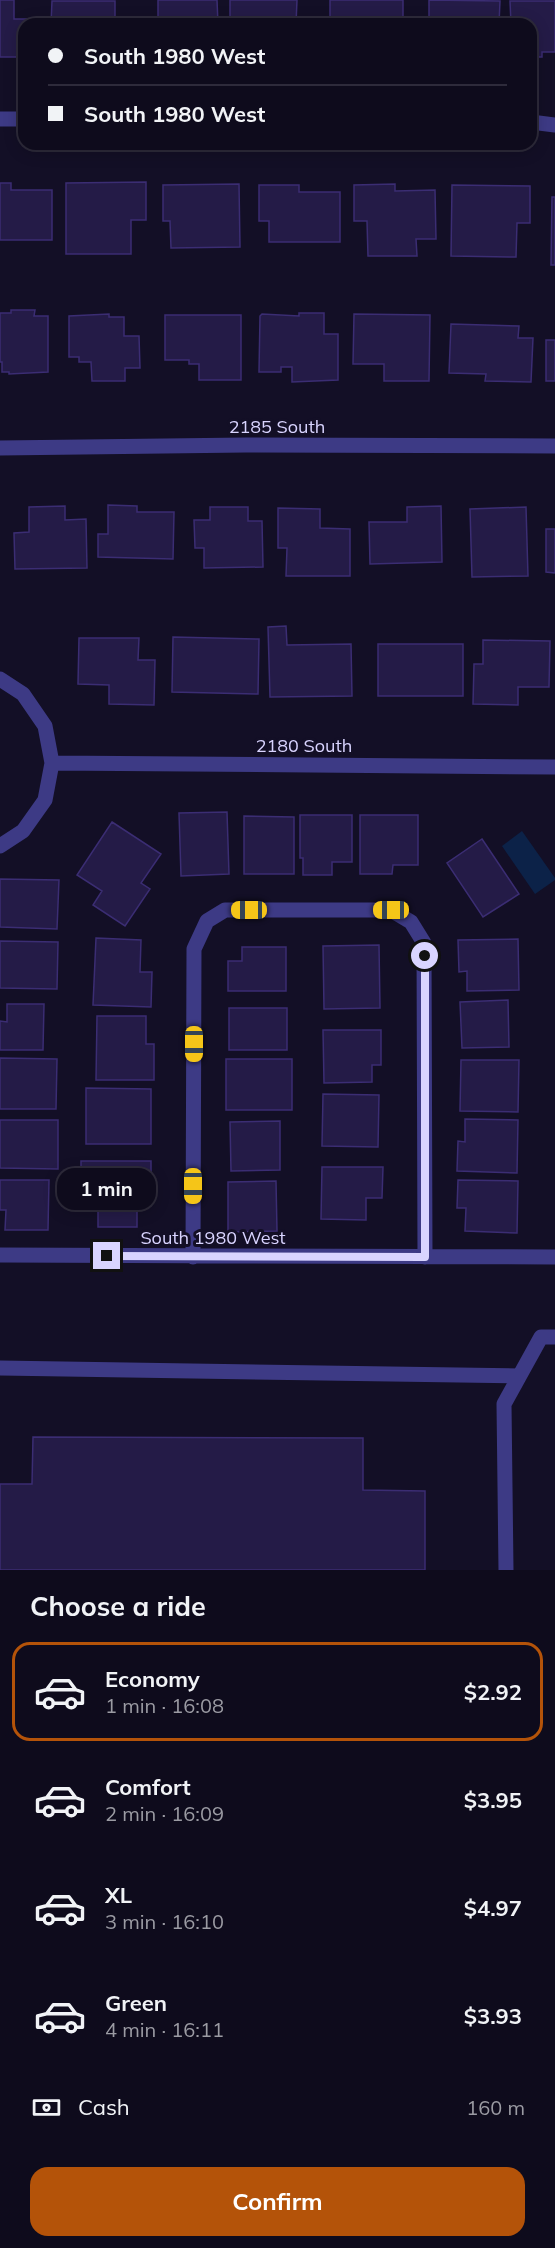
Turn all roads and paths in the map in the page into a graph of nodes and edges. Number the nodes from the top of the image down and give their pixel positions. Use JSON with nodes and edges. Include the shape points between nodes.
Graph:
{"nodes":[{"id":1,"x":0,"y":119,"type":"edge"},
{"id":2,"x":18,"y":119,"type":"edge"},
{"id":3,"x":537,"y":123,"type":"edge"},
{"id":4,"x":555,"y":125,"type":"edge"},
{"id":5,"x":555,"y":446,"type":"edge"},
{"id":6,"x":0,"y":448,"type":"edge"},
{"id":7,"x":0,"y":679,"type":"edge"},
{"id":8,"x":52,"y":763,"type":"junction"},
{"id":9,"x":555,"y":767,"type":"edge"},
{"id":10,"x":0,"y":846,"type":"edge"},
{"id":11,"x":0,"y":1255,"type":"edge"},
{"id":12,"x":193,"y":1257,"type":"junction"},
{"id":13,"x":425,"y":1257,"type":"junction"},
{"id":14,"x":555,"y":1257,"type":"edge"},
{"id":15,"x":555,"y":1337,"type":"edge"},
{"id":16,"x":0,"y":1368,"type":"edge"},
{"id":17,"x":519,"y":1376,"type":"junction"},
{"id":18,"x":506,"y":1570,"type":"edge"}],
"edges":[{"from":1,"to":2,"type":"street"},
{"from":3,"to":4,"type":"street"},
{"from":5,"to":6,"type":"street","name":"2185 South"},
{"from":7,"to":8,"type":"street","via":[[23,694],[45,726]]},
{"from":8,"to":9,"type":"street","name":"2180 South"},
{"from":8,"to":10,"type":"street","via":[[45,800],[23,831]]},
{"from":11,"to":12,"type":"street","name":"South 1980 West"},
{"from":12,"to":13,"type":"street","name":"South 1980 West"},
{"from":12,"to":13,"type":"street","via":[[194,949],[207,921],[225,910],[391,910],[411,922],[424,943]]},
{"from":13,"to":14,"type":"street","name":"South 1980 West"},
{"from":15,"to":17,"type":"street","via":[[541,1337]]},
{"from":16,"to":17,"type":"street"},
{"from":17,"to":18,"type":"street","via":[[504,1404]]}]}
